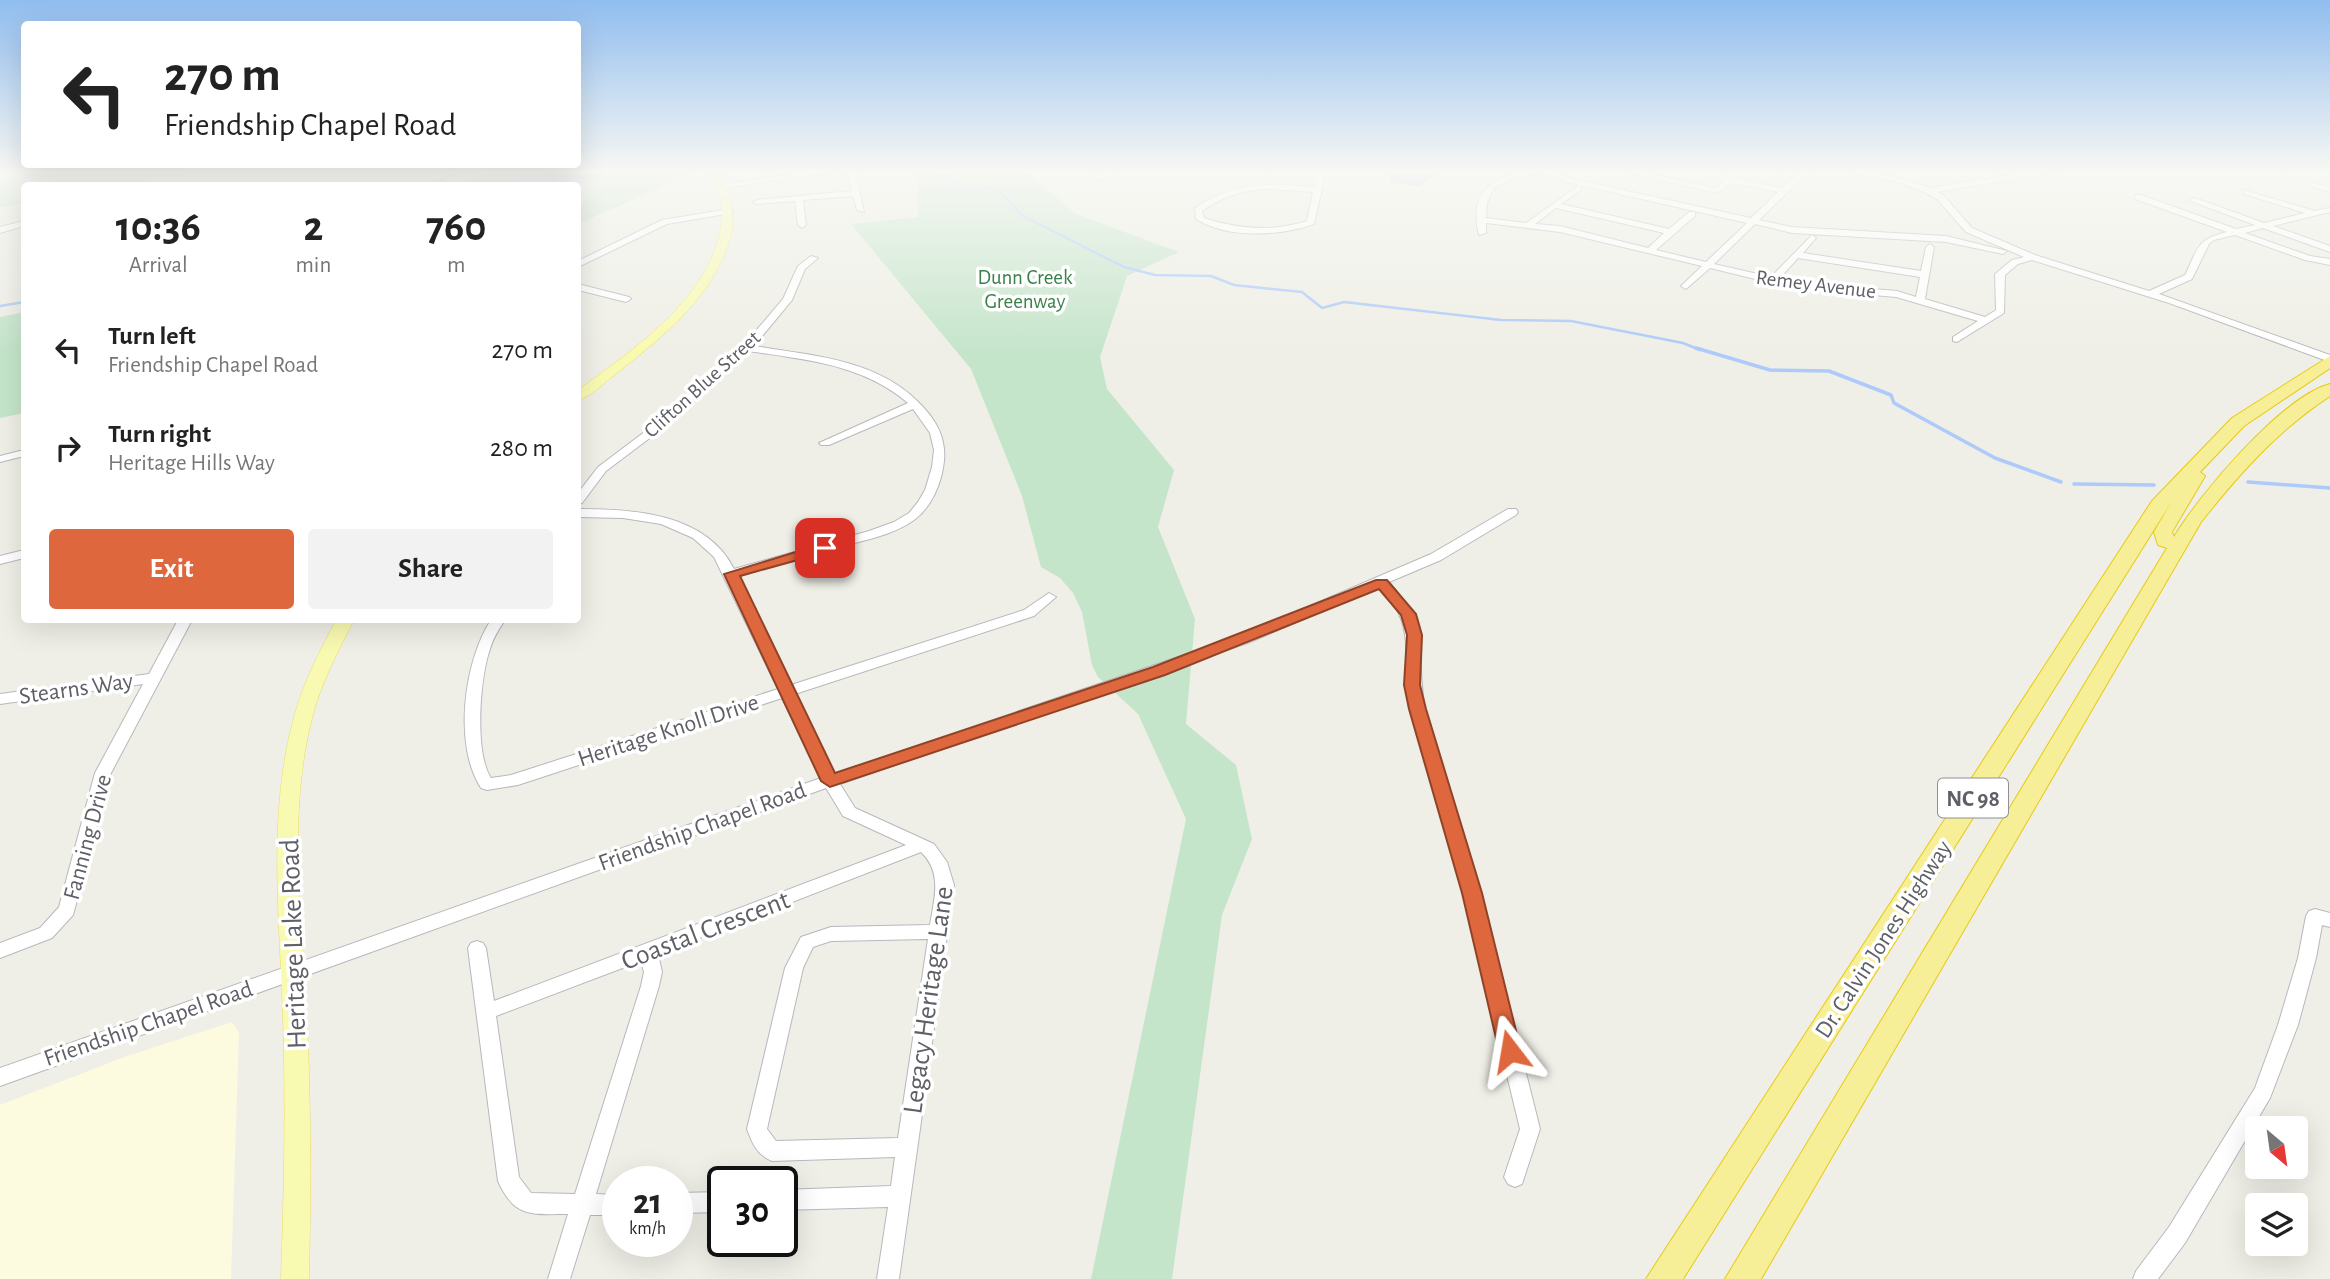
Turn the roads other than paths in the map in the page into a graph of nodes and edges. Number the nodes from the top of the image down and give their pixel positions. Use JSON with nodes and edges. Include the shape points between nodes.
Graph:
{"nodes":[{"id":1,"x":647,"y":231,"type":"edge"},
{"id":2,"x":725,"y":231,"type":"edge"},
{"id":3,"x":1558,"y":231,"type":"edge"},
{"id":4,"x":1663,"y":231,"type":"edge"},
{"id":5,"x":1743,"y":231,"type":"edge"},
{"id":6,"x":1804,"y":231,"type":"edge"},
{"id":7,"x":1967,"y":231,"type":"edge"},
{"id":8,"x":1971,"y":231,"type":"edge"},
{"id":9,"x":2229,"y":231,"type":"edge"},
{"id":10,"x":2239,"y":231,"type":"edge"},
{"id":11,"x":2279,"y":231,"type":"edge"},
{"id":12,"x":1669,"y":232,"type":"joint"},
{"id":13,"x":2233,"y":232,"type":"junction"},
{"id":14,"x":1812,"y":239,"type":"dead end"},
{"id":15,"x":1946,"y":239,"type":"junction"},
{"id":16,"x":1930,"y":247,"type":"dead end"},
{"id":17,"x":2330,"y":249,"type":"edge"},
{"id":18,"x":1648,"y":251,"type":"junction"},
{"id":19,"x":1797,"y":255,"type":"junction"},
{"id":20,"x":2032,"y":257,"type":"junction"},
{"id":21,"x":814,"y":258,"type":"dead end"},
{"id":22,"x":2330,"y":262,"type":"edge"},
{"id":23,"x":581,"y":263,"type":"edge"},
{"id":24,"x":1707,"y":266,"type":"junction"},
{"id":25,"x":1926,"y":275,"type":"junction"},
{"id":26,"x":1772,"y":281,"type":"junction"},
{"id":27,"x":1686,"y":286,"type":"dead end"},
{"id":28,"x":581,"y":289,"type":"edge"},
{"id":29,"x":2148,"y":295,"type":"junction"},
{"id":30,"x":626,"y":299,"type":"dead end"},
{"id":31,"x":1920,"y":299,"type":"junction"},
{"id":32,"x":1985,"y":320,"type":"junction"},
{"id":33,"x":1957,"y":339,"type":"dead end"},
{"id":34,"x":747,"y":348,"type":"junction"},
{"id":35,"x":2326,"y":366,"type":"edge"},
{"id":36,"x":2330,"y":389,"type":"edge"},
{"id":37,"x":581,"y":394,"type":"edge"},
{"id":38,"x":915,"y":404,"type":"junction"},
{"id":39,"x":2298,"y":409,"type":"junction"},
{"id":40,"x":825,"y":443,"type":"dead end"},
{"id":41,"x":21,"y":454,"type":"edge"},
{"id":42,"x":0,"y":459,"type":"edge"},
{"id":43,"x":2194,"y":467,"type":"junction"},
{"id":44,"x":581,"y":496,"type":"edge"},
{"id":45,"x":1512,"y":512,"type":"dead end"},
{"id":46,"x":581,"y":513,"type":"edge"},
{"id":47,"x":2178,"y":545,"type":"junction"},
{"id":48,"x":21,"y":555,"type":"edge"},
{"id":49,"x":0,"y":559,"type":"edge"},
{"id":50,"x":732,"y":574,"type":"junction"},
{"id":51,"x":1382,"y":583,"type":"junction"},
{"id":52,"x":1049,"y":597,"type":"dead end"},
{"id":53,"x":182,"y":623,"type":"edge"},
{"id":54,"x":343,"y":623,"type":"edge"},
{"id":55,"x":496,"y":623,"type":"edge"},
{"id":56,"x":153,"y":678,"type":"junction"},
{"id":57,"x":789,"y":691,"type":"junction"},
{"id":58,"x":0,"y":699,"type":"edge"},
{"id":59,"x":830,"y":781,"type":"junction"},
{"id":60,"x":923,"y":845,"type":"junction"},
{"id":61,"x":2330,"y":920,"type":"edge"},
{"id":62,"x":939,"y":932,"type":"junction"},
{"id":63,"x":477,"y":948,"type":"dead end"},
{"id":64,"x":0,"y":951,"type":"edge"},
{"id":65,"x":648,"y":951,"type":"junction"},
{"id":66,"x":293,"y":972,"type":"junction"},
{"id":67,"x":486,"y":1012,"type":"junction"},
{"id":68,"x":0,"y":1077,"type":"edge"},
{"id":69,"x":907,"y":1147,"type":"junction"},
{"id":70,"x":1515,"y":1177,"type":"dead end"},
{"id":71,"x":900,"y":1196,"type":"junction"},
{"id":72,"x":798,"y":1199,"type":"edge"},
{"id":73,"x":602,"y":1205,"type":"edge"},
{"id":74,"x":583,"y":1206,"type":"junction"},
{"id":75,"x":295,"y":1279,"type":"edge"},
{"id":76,"x":559,"y":1279,"type":"edge"},
{"id":77,"x":888,"y":1279,"type":"edge"},
{"id":78,"x":1663,"y":1279,"type":"edge"},
{"id":79,"x":1742,"y":1279,"type":"edge"},
{"id":80,"x":2144,"y":1279,"type":"edge"}],
"edges":[{"from":1,"to":23,"type":"street"},
{"from":2,"to":37,"type":"main road","via":[[703,285],[647,343]]},
{"from":3,"to":18,"type":"street","name":"Remey Avenue"},
{"from":4,"to":12,"type":"street"},
{"from":5,"to":24,"type":"street"},
{"from":6,"to":15,"type":"street"},
{"from":7,"to":15,"type":"street"},
{"from":8,"to":20,"type":"street"},
{"from":9,"to":13,"type":"street"},
{"from":10,"to":13,"type":"street"},
{"from":11,"to":17,"type":"street"},
{"from":12,"to":18,"type":"street"},
{"from":13,"to":22,"type":"street"},
{"from":13,"to":29,"type":"street","via":[[2205,243],[2189,276]]},
{"from":14,"to":19,"type":"street"},
{"from":15,"to":20,"type":"street"},
{"from":16,"to":25,"type":"street"},
{"from":18,"to":24,"type":"street","name":"Remey Avenue"},
{"from":19,"to":25,"type":"street"},
{"from":19,"to":26,"type":"street"},
{"from":20,"to":29,"type":"street"},
{"from":20,"to":32,"type":"street","via":[[2015,262],[2000,274],[2001,311]]},
{"from":21,"to":34,"type":"street","name":"Clifton Blue Street","via":[[801,268],[787,300]]},
{"from":24,"to":26,"type":"street","name":"Remey Avenue"},
{"from":24,"to":27,"type":"street"},
{"from":25,"to":31,"type":"street"},
{"from":26,"to":31,"type":"street","name":"Remey Avenue"},
{"from":28,"to":30,"type":"street"},
{"from":29,"to":35,"type":"street"},
{"from":29,"to":35,"type":"street"},
{"from":31,"to":32,"type":"street","name":"Remey Avenue"},
{"from":32,"to":33,"type":"street"},
{"from":34,"to":38,"type":"street","via":[[850,366]]},
{"from":34,"to":44,"type":"street","name":"Clifton Blue Street","via":[[675,414],[602,469]]},
{"from":35,"to":39,"type":"highway","via":[[2301,396]]},
{"from":35,"to":43,"type":"highway","name":"Dr. Calvin Jones Highway","number":"NC 98","via":[[2238,422]]},
{"from":36,"to":39,"type":"highway","name":"Dr. Calvin Jones Highway","number":"NC 98"},
{"from":38,"to":40,"type":"street"},
{"from":38,"to":50,"type":"street","via":[[936,429],[940,450],[920,509],[889,529]]},
{"from":39,"to":47,"type":"highway","name":"Dr. Calvin Jones Highway","number":"NC 98","via":[[2246,454]]},
{"from":41,"to":42,"type":"street"},
{"from":43,"to":47,"type":"highway","via":[[2194,480],[2163,532],[2165,541]]},
{"from":43,"to":78,"type":"highway","name":"Dr. Calvin Jones Highway","number":"NC 98","via":[[2158,505]]},
{"from":45,"to":51,"type":"street","name":"Friendship Chapel Road"},
{"from":46,"to":50,"type":"street","name":"Legacy Heritage Lane","via":[[644,517],[681,527],[709,543]]},
{"from":47,"to":79,"type":"highway","name":"Dr. Calvin Jones Highway","number":"NC 98"},
{"from":48,"to":49,"type":"street"},
{"from":50,"to":57,"type":"street","name":"Legacy Heritage Lane"},
{"from":51,"to":59,"type":"street","name":"Friendship Chapel Road","via":[[1159,671]]},
{"from":51,"to":70,"type":"street","via":[[1409,614],[1415,635],[1412,685],[1472,893],[1530,1129]]},
{"from":52,"to":57,"type":"street","name":"Heritage Knoll Drive","via":[[1029,613]]},
{"from":53,"to":56,"type":"street","name":"Fanning Drive"},
{"from":54,"to":66,"type":"main road","name":"Heritage Lake Road","via":[[321,666],[292,769],[287,837]]},
{"from":55,"to":57,"type":"street","name":"Heritage Knoll Drive","via":[[481,653],[474,720],[479,773],[487,784],[512,780]]},
{"from":56,"to":58,"type":"street","name":"Stearns Way"},
{"from":56,"to":64,"type":"street","name":"Fanning Drive","via":[[103,773],[67,910],[46,933]]},
{"from":57,"to":59,"type":"street","name":"Legacy Heritage Lane"},
{"from":59,"to":60,"type":"street","name":"Legacy Heritage Lane","via":[[849,812]]},
{"from":59,"to":66,"type":"street","name":"Friendship Chapel Road"},
{"from":60,"to":62,"type":"street","name":"Legacy Heritage Lane","via":[[944,870]]},
{"from":60,"to":65,"type":"street","name":"Coastal Crescent"},
{"from":61,"to":80,"type":"street","via":[[2315,916],[2288,1024],[2263,1092],[2177,1234]]},
{"from":62,"to":69,"type":"street","name":"Legacy Heritage Lane"},
{"from":62,"to":69,"type":"street","via":[[831,934],[807,942],[794,968],[757,1129],[772,1151]]},
{"from":63,"to":67,"type":"street"},
{"from":65,"to":67,"type":"street","name":"Coastal Crescent"},
{"from":65,"to":74,"type":"street","via":[[653,972],[650,986]]},
{"from":66,"to":68,"type":"street","name":"Friendship Chapel Road"},
{"from":66,"to":75,"type":"main road","name":"Heritage Lake Road","via":[[300,1151]]},
{"from":67,"to":74,"type":"street","via":[[509,1181],[526,1203]]},
{"from":69,"to":71,"type":"street","name":"Legacy Heritage Lane"},
{"from":71,"to":72,"type":"street"},
{"from":71,"to":77,"type":"street","name":"Legacy Heritage Lane"},
{"from":73,"to":74,"type":"street"},
{"from":74,"to":76,"type":"street"}]}
